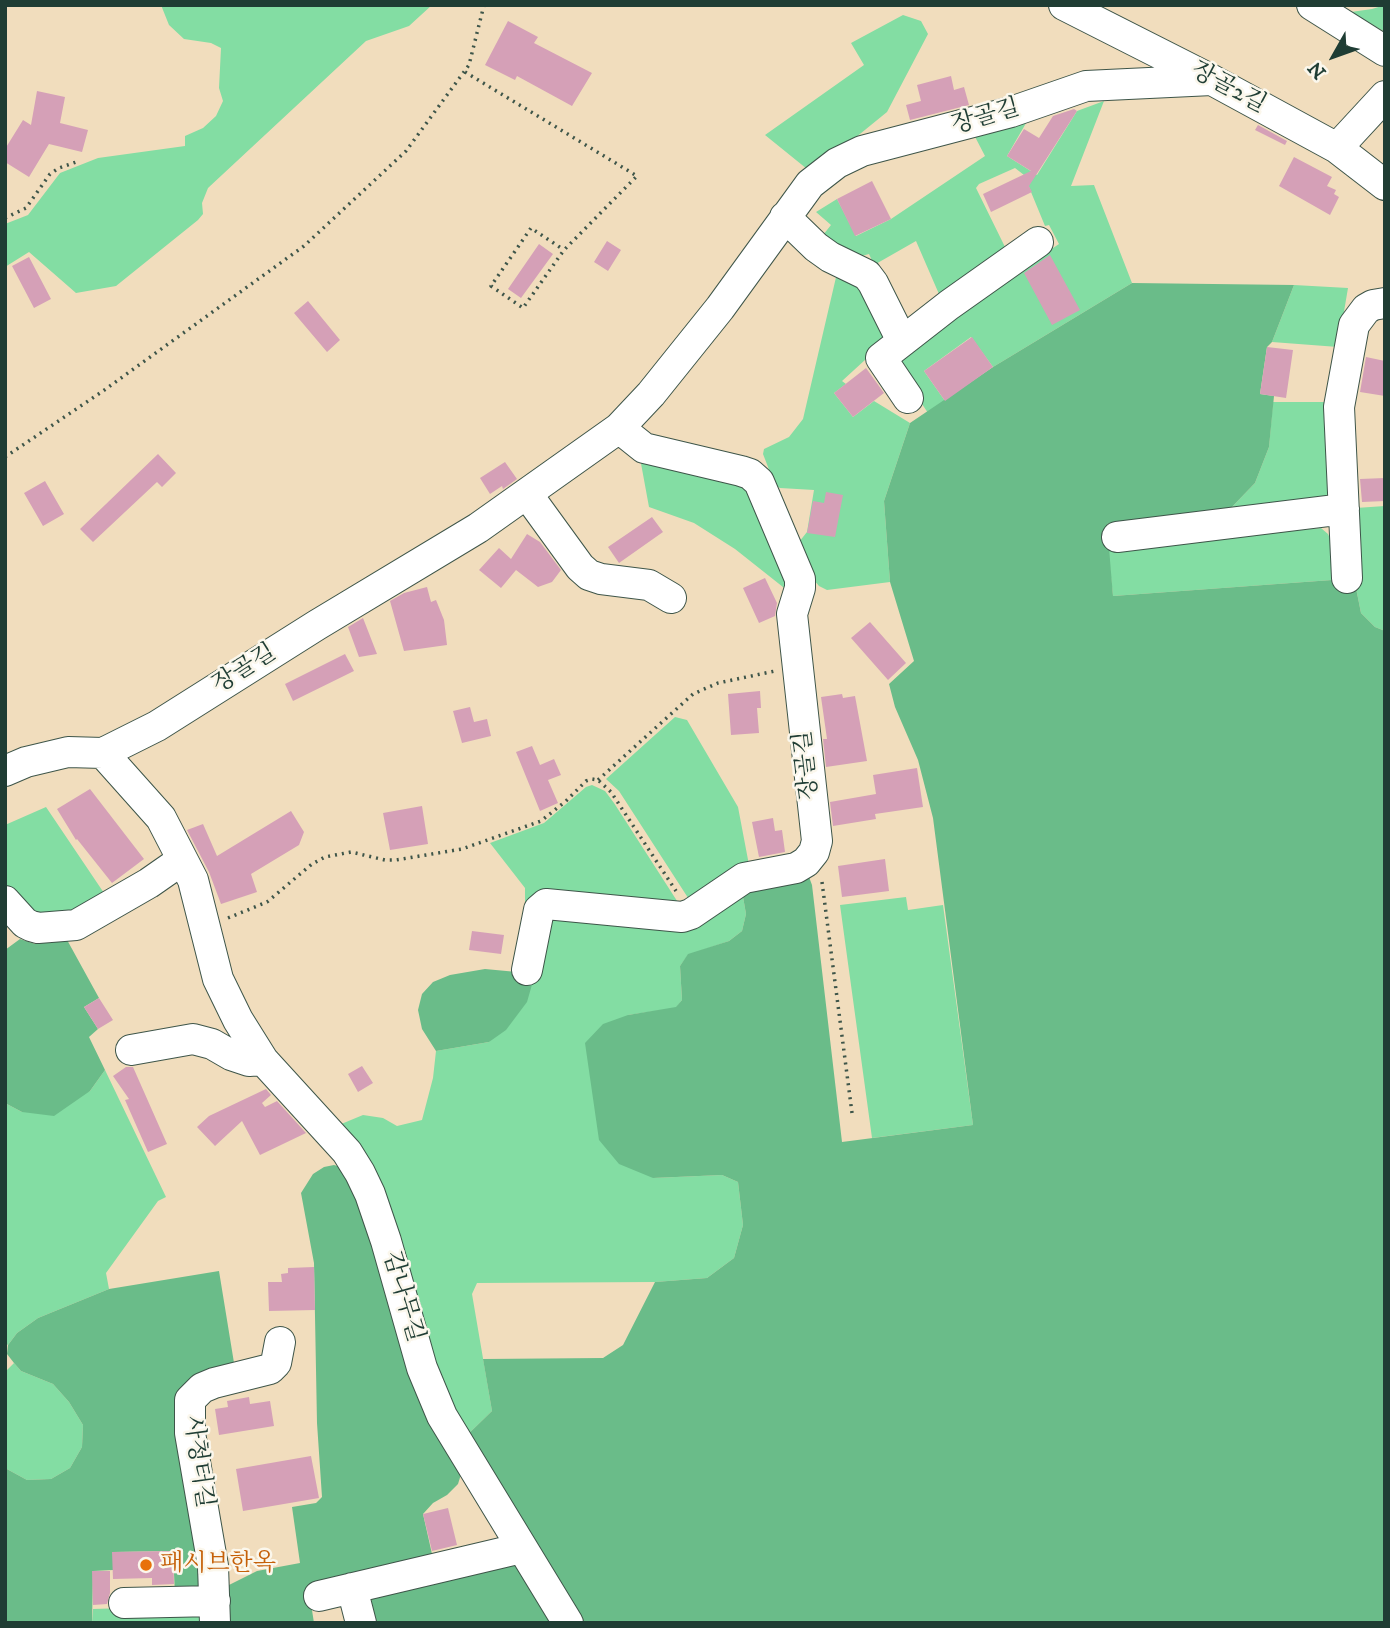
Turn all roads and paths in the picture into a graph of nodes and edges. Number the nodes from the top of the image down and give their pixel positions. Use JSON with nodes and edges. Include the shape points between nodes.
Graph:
{"nodes":[{"id":1,"x":484,"y":5,"type":"edge"},
{"id":2,"x":1063,"y":5,"type":"edge"},
{"id":3,"x":1312,"y":5,"type":"edge"},
{"id":4,"x":1385,"y":51,"type":"edge"},
{"id":5,"x":465,"y":72,"type":"junction"},
{"id":6,"x":1212,"y":80,"type":"junction"},
{"id":7,"x":1385,"y":96,"type":"edge"},
{"id":8,"x":1337,"y":148,"type":"junction"},
{"id":9,"x":79,"y":161,"type":"dead end"},
{"id":10,"x":1385,"y":185,"type":"edge"},
{"id":11,"x":785,"y":217,"type":"junction"},
{"id":12,"x":5,"y":218,"type":"edge"},
{"id":13,"x":1038,"y":242,"type":"dead end"},
{"id":14,"x":564,"y":250,"type":"junction"},
{"id":15,"x":1385,"y":303,"type":"edge"},
{"id":16,"x":902,"y":341,"type":"junction"},
{"id":17,"x":908,"y":398,"type":"dead end"},
{"id":18,"x":619,"y":428,"type":"junction"},
{"id":19,"x":5,"y":457,"type":"edge"},
{"id":20,"x":527,"y":494,"type":"junction"},
{"id":21,"x":1344,"y":509,"type":"junction"},
{"id":22,"x":1117,"y":537,"type":"dead end"},
{"id":23,"x":1347,"y":578,"type":"dead end"},
{"id":24,"x":671,"y":598,"type":"dead end"},
{"id":25,"x":798,"y":667,"type":"junction"},
{"id":26,"x":103,"y":753,"type":"junction"},
{"id":27,"x":5,"y":771,"type":"edge"},
{"id":28,"x":598,"y":780,"type":"junction"},
{"id":29,"x":182,"y":860,"type":"junction"},
{"id":30,"x":822,"y":882,"type":"dead end"},
{"id":31,"x":5,"y":901,"type":"edge"},
{"id":32,"x":691,"y":914,"type":"junction"},
{"id":33,"x":206,"y":926,"type":"junction"},
{"id":34,"x":527,"y":970,"type":"dead end"},
{"id":35,"x":131,"y":1050,"type":"dead end"},
{"id":36,"x":263,"y":1060,"type":"junction"},
{"id":37,"x":852,"y":1113,"type":"dead end"},
{"id":38,"x":280,"y":1342,"type":"dead end"},
{"id":39,"x":522,"y":1548,"type":"junction"},
{"id":40,"x":352,"y":1588,"type":"junction"},
{"id":41,"x":319,"y":1596,"type":"dead end"},
{"id":42,"x":124,"y":1603,"type":"dead end"},
{"id":43,"x":215,"y":1612,"type":"edge"},
{"id":44,"x":360,"y":1623,"type":"edge"},
{"id":45,"x":568,"y":1623,"type":"edge"}],
"edges":[{"from":1,"to":5,"type":"path"},
{"from":2,"to":6,"type":"street","name":"장골2길"},
{"from":3,"to":4,"type":"street"},
{"from":5,"to":14,"type":"path","via":[[637,176]]},
{"from":5,"to":19,"type":"path","via":[[406,151],[304,246]]},
{"from":6,"to":8,"type":"street","name":"장골2길"},
{"from":6,"to":11,"type":"street","name":"장골길","via":[[1086,86],[1011,112],[862,151],[810,184]]},
{"from":7,"to":8,"type":"street"},
{"from":8,"to":10,"type":"street","name":"장골2길"},
{"from":9,"to":12,"type":"path","via":[[50,174],[26,208]]},
{"from":11,"to":16,"type":"street","via":[[830,257],[867,275]]},
{"from":11,"to":18,"type":"street","name":"장골길","via":[[720,308]]},
{"from":13,"to":16,"type":"street"},
{"from":14,"to":14,"type":"path","via":[[523,308],[491,286],[531,228]]},
{"from":15,"to":21,"type":"street","via":[[1366,309],[1352,331],[1339,407]]},
{"from":16,"to":17,"type":"street","via":[[881,358]]},
{"from":18,"to":20,"type":"street","name":"장골길"},
{"from":18,"to":25,"type":"street","name":"장골길","via":[[644,448],[741,471],[759,482],[800,579],[792,614]]},
{"from":20,"to":24,"type":"street","via":[[589,575],[649,585]]},
{"from":20,"to":26,"type":"street","name":"장골길","via":[[157,726]]},
{"from":21,"to":22,"type":"street"},
{"from":21,"to":23,"type":"street"},
{"from":25,"to":28,"type":"path","via":[[718,683],[693,694]]},
{"from":25,"to":32,"type":"street","name":"장골길","via":[[817,841],[814,852],[796,867],[744,877]]},
{"from":26,"to":27,"type":"street","via":[[68,752]]},
{"from":26,"to":29,"type":"street","name":"감나무길","via":[[161,818]]},
{"from":28,"to":32,"type":"path","via":[[618,802]]},
{"from":28,"to":33,"type":"path","via":[[586,781],[541,821],[463,849],[396,860],[351,852],[325,857],[267,902]]},
{"from":29,"to":31,"type":"street","via":[[76,925],[31,926]]},
{"from":29,"to":33,"type":"street","name":"감나무길"},
{"from":30,"to":37,"type":"path"},
{"from":32,"to":34,"type":"street","via":[[682,917],[546,904],[539,909]]},
{"from":33,"to":36,"type":"street","name":"감나무길","via":[[218,979]]},
{"from":35,"to":36,"type":"street","via":[[193,1039],[249,1061]]},
{"from":36,"to":39,"type":"street","name":"감나무길","via":[[347,1152],[360,1173],[386,1241],[422,1368],[442,1416]]},
{"from":38,"to":43,"type":"street","name":"사청터길","via":[[276,1363],[270,1369],[214,1383],[190,1400],[190,1433],[213,1566]]},
{"from":39,"to":40,"type":"street"},
{"from":39,"to":45,"type":"street","name":"감나무길"},
{"from":40,"to":41,"type":"street"},
{"from":40,"to":44,"type":"street"},
{"from":42,"to":43,"type":"street","name":"사청터길"}]}
